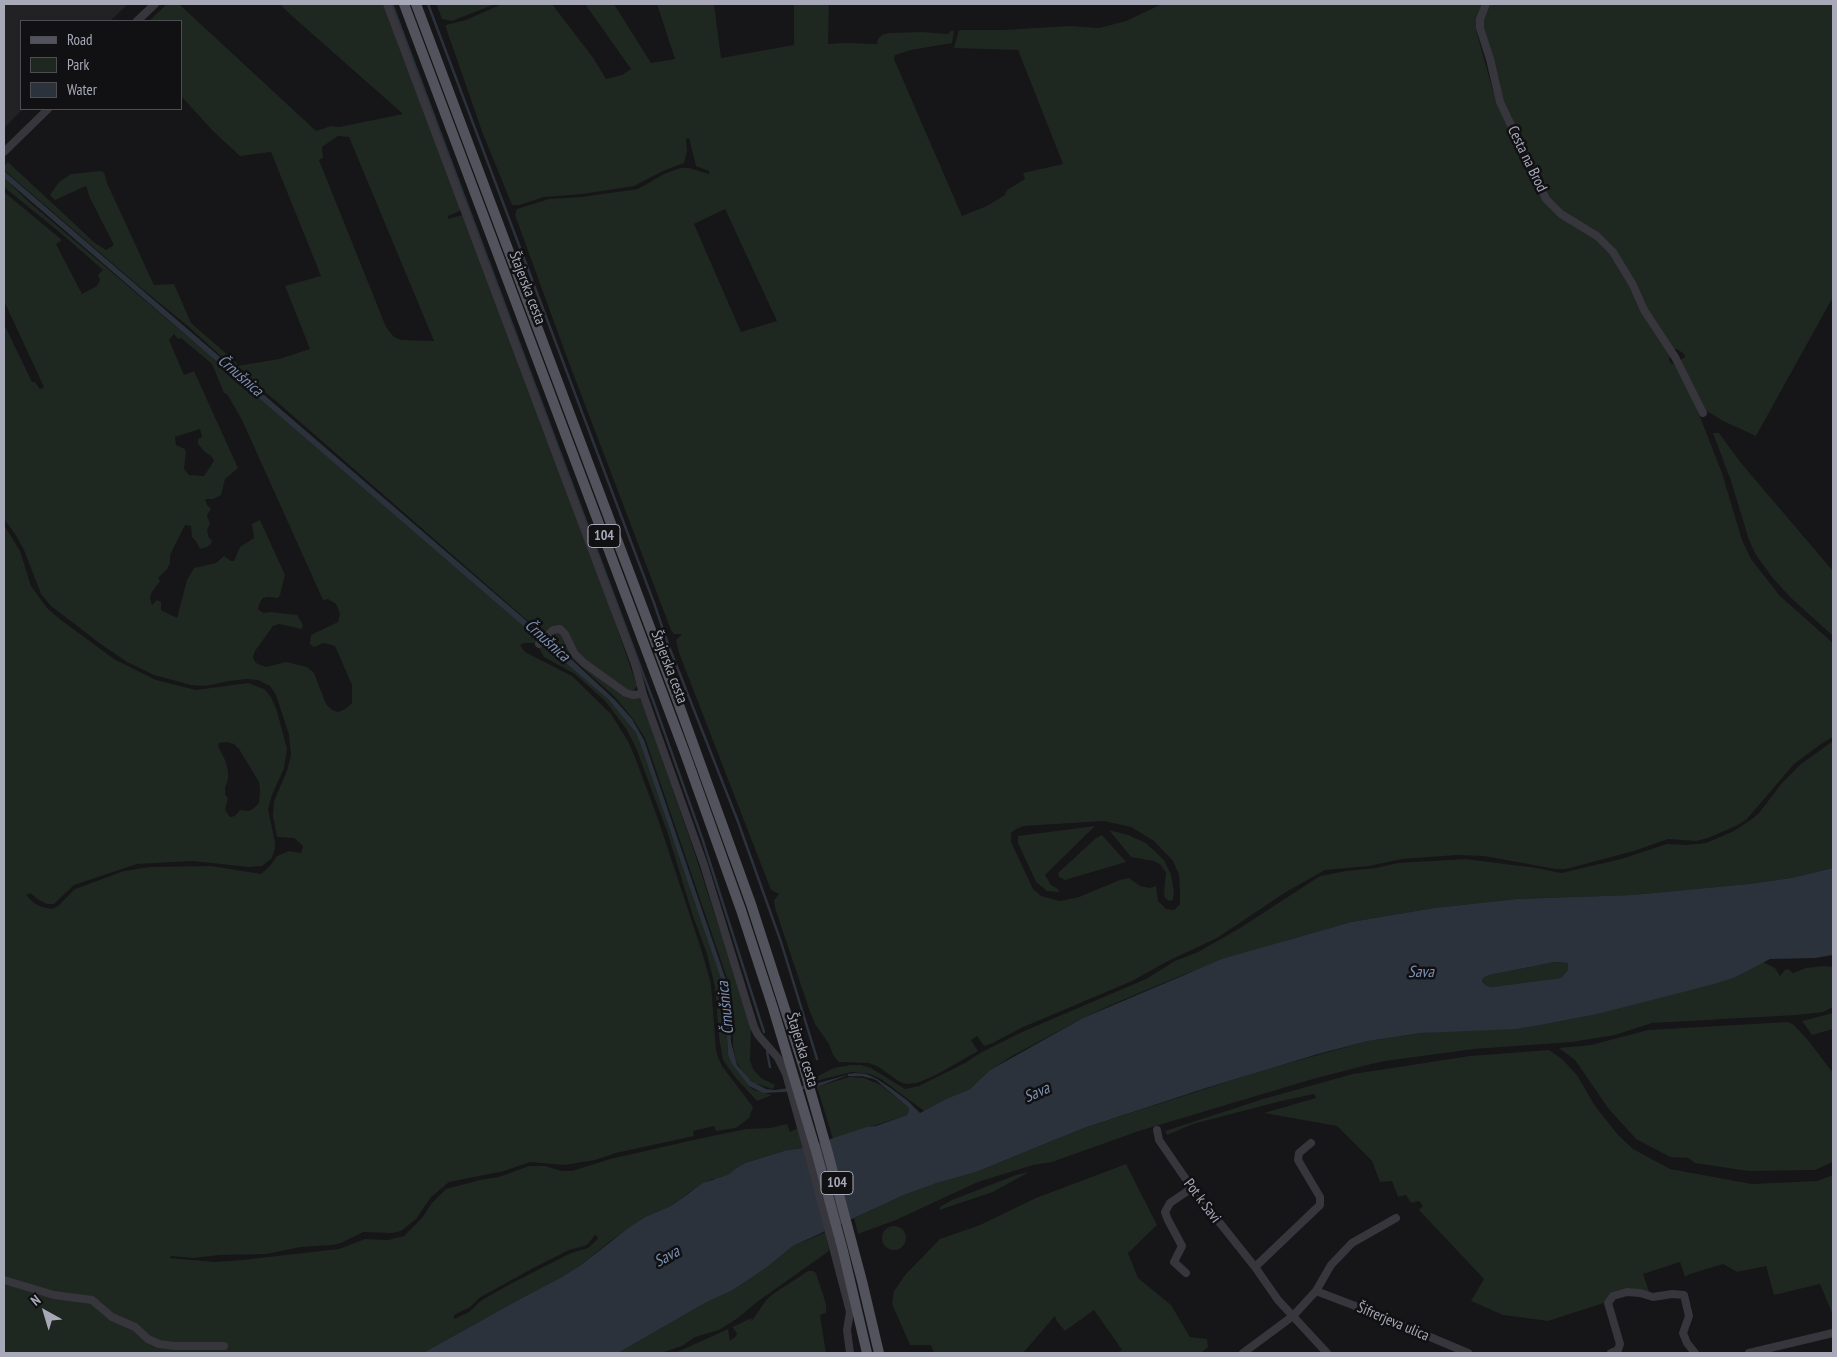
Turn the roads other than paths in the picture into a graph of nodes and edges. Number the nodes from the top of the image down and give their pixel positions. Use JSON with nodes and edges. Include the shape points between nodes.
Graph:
{"nodes":[{"id":1,"x":155,"y":4,"type":"edge"},
{"id":2,"x":387,"y":4,"type":"edge"},
{"id":3,"x":404,"y":4,"type":"edge"},
{"id":4,"x":416,"y":4,"type":"edge"},
{"id":5,"x":1486,"y":4,"type":"edge"},
{"id":6,"x":138,"y":20,"type":"edge"},
{"id":7,"x":47,"y":110,"type":"edge"},
{"id":8,"x":4,"y":152,"type":"edge"},
{"id":9,"x":1703,"y":413,"type":"dead end"},
{"id":10,"x":539,"y":644,"type":"dead end"},
{"id":11,"x":643,"y":694,"type":"junction"},
{"id":12,"x":789,"y":1073,"type":"junction"},
{"id":13,"x":1157,"y":1130,"type":"dead end"},
{"id":14,"x":1312,"y":1143,"type":"dead end"},
{"id":15,"x":1192,"y":1188,"type":"junction"},
{"id":16,"x":1396,"y":1218,"type":"dead end"},
{"id":17,"x":1255,"y":1267,"type":"junction"},
{"id":18,"x":1186,"y":1273,"type":"dead end"},
{"id":19,"x":4,"y":1280,"type":"edge"},
{"id":20,"x":1316,"y":1291,"type":"junction"},
{"id":21,"x":852,"y":1303,"type":"junction"},
{"id":22,"x":1293,"y":1316,"type":"junction"},
{"id":23,"x":1833,"y":1333,"type":"edge"},
{"id":24,"x":224,"y":1346,"type":"dead end"},
{"id":25,"x":850,"y":1353,"type":"edge"},
{"id":26,"x":867,"y":1353,"type":"edge"},
{"id":27,"x":879,"y":1353,"type":"edge"},
{"id":28,"x":1245,"y":1353,"type":"edge"},
{"id":29,"x":1327,"y":1353,"type":"edge"},
{"id":30,"x":1468,"y":1353,"type":"edge"},
{"id":31,"x":1612,"y":1353,"type":"edge"},
{"id":32,"x":1695,"y":1353,"type":"edge"},
{"id":33,"x":1748,"y":1353,"type":"edge"}],
"edges":[{"from":1,"to":6,"type":"street"},
{"from":2,"to":11,"type":"street","via":[[635,664]]},
{"from":3,"to":12,"type":"main road","name":"Štajerska cesta","number":"104","via":[[693,774],[744,919]]},
{"from":4,"to":27,"type":"main road","name":"Štajerska cesta","number":"104","via":[[705,773],[764,943],[830,1160]]},
{"from":5,"to":9,"type":"street","name":"Cesta na Brod","via":[[1480,28],[1500,102],[1546,199],[1561,214],[1597,236],[1613,252],[1644,310],[1675,357]]},
{"from":7,"to":8,"type":"street"},
{"from":10,"to":11,"type":"street","via":[[550,632],[562,631],[579,658],[626,693]]},
{"from":11,"to":12,"type":"street","via":[[704,865],[754,1027]]},
{"from":12,"to":21,"type":"main road","name":"Štajerska cesta","number":"104","via":[[825,1184]]},
{"from":13,"to":15,"type":"street","name":"Pot k Savi","via":[[1159,1140]]},
{"from":14,"to":17,"type":"street","via":[[1299,1154],[1298,1160],[1320,1197],[1320,1205]]},
{"from":15,"to":17,"type":"street","name":"Pot k Savi"},
{"from":15,"to":18,"type":"street","via":[[1170,1203],[1165,1212],[1182,1246],[1174,1262]]},
{"from":16,"to":20,"type":"street","via":[[1352,1243],[1331,1264]]},
{"from":17,"to":22,"type":"street","name":"Pot k Savi"},
{"from":19,"to":24,"type":"street","via":[[54,1295],[92,1300],[112,1317],[135,1326],[148,1339],[159,1344]]},
{"from":20,"to":22,"type":"street"},
{"from":20,"to":30,"type":"street","name":"Šifrerjeva ulica"},
{"from":21,"to":25,"type":"street","via":[[847,1330]]},
{"from":21,"to":26,"type":"main road","name":"Štajerska cesta","number":"104"},
{"from":22,"to":28,"type":"street"},
{"from":22,"to":29,"type":"street","name":"Pot k Savi"},
{"from":23,"to":33,"type":"street"},
{"from":31,"to":32,"type":"street","via":[[1620,1344],[1608,1303],[1613,1296],[1627,1292],[1653,1297],[1684,1295],[1689,1316],[1683,1333]]}]}
